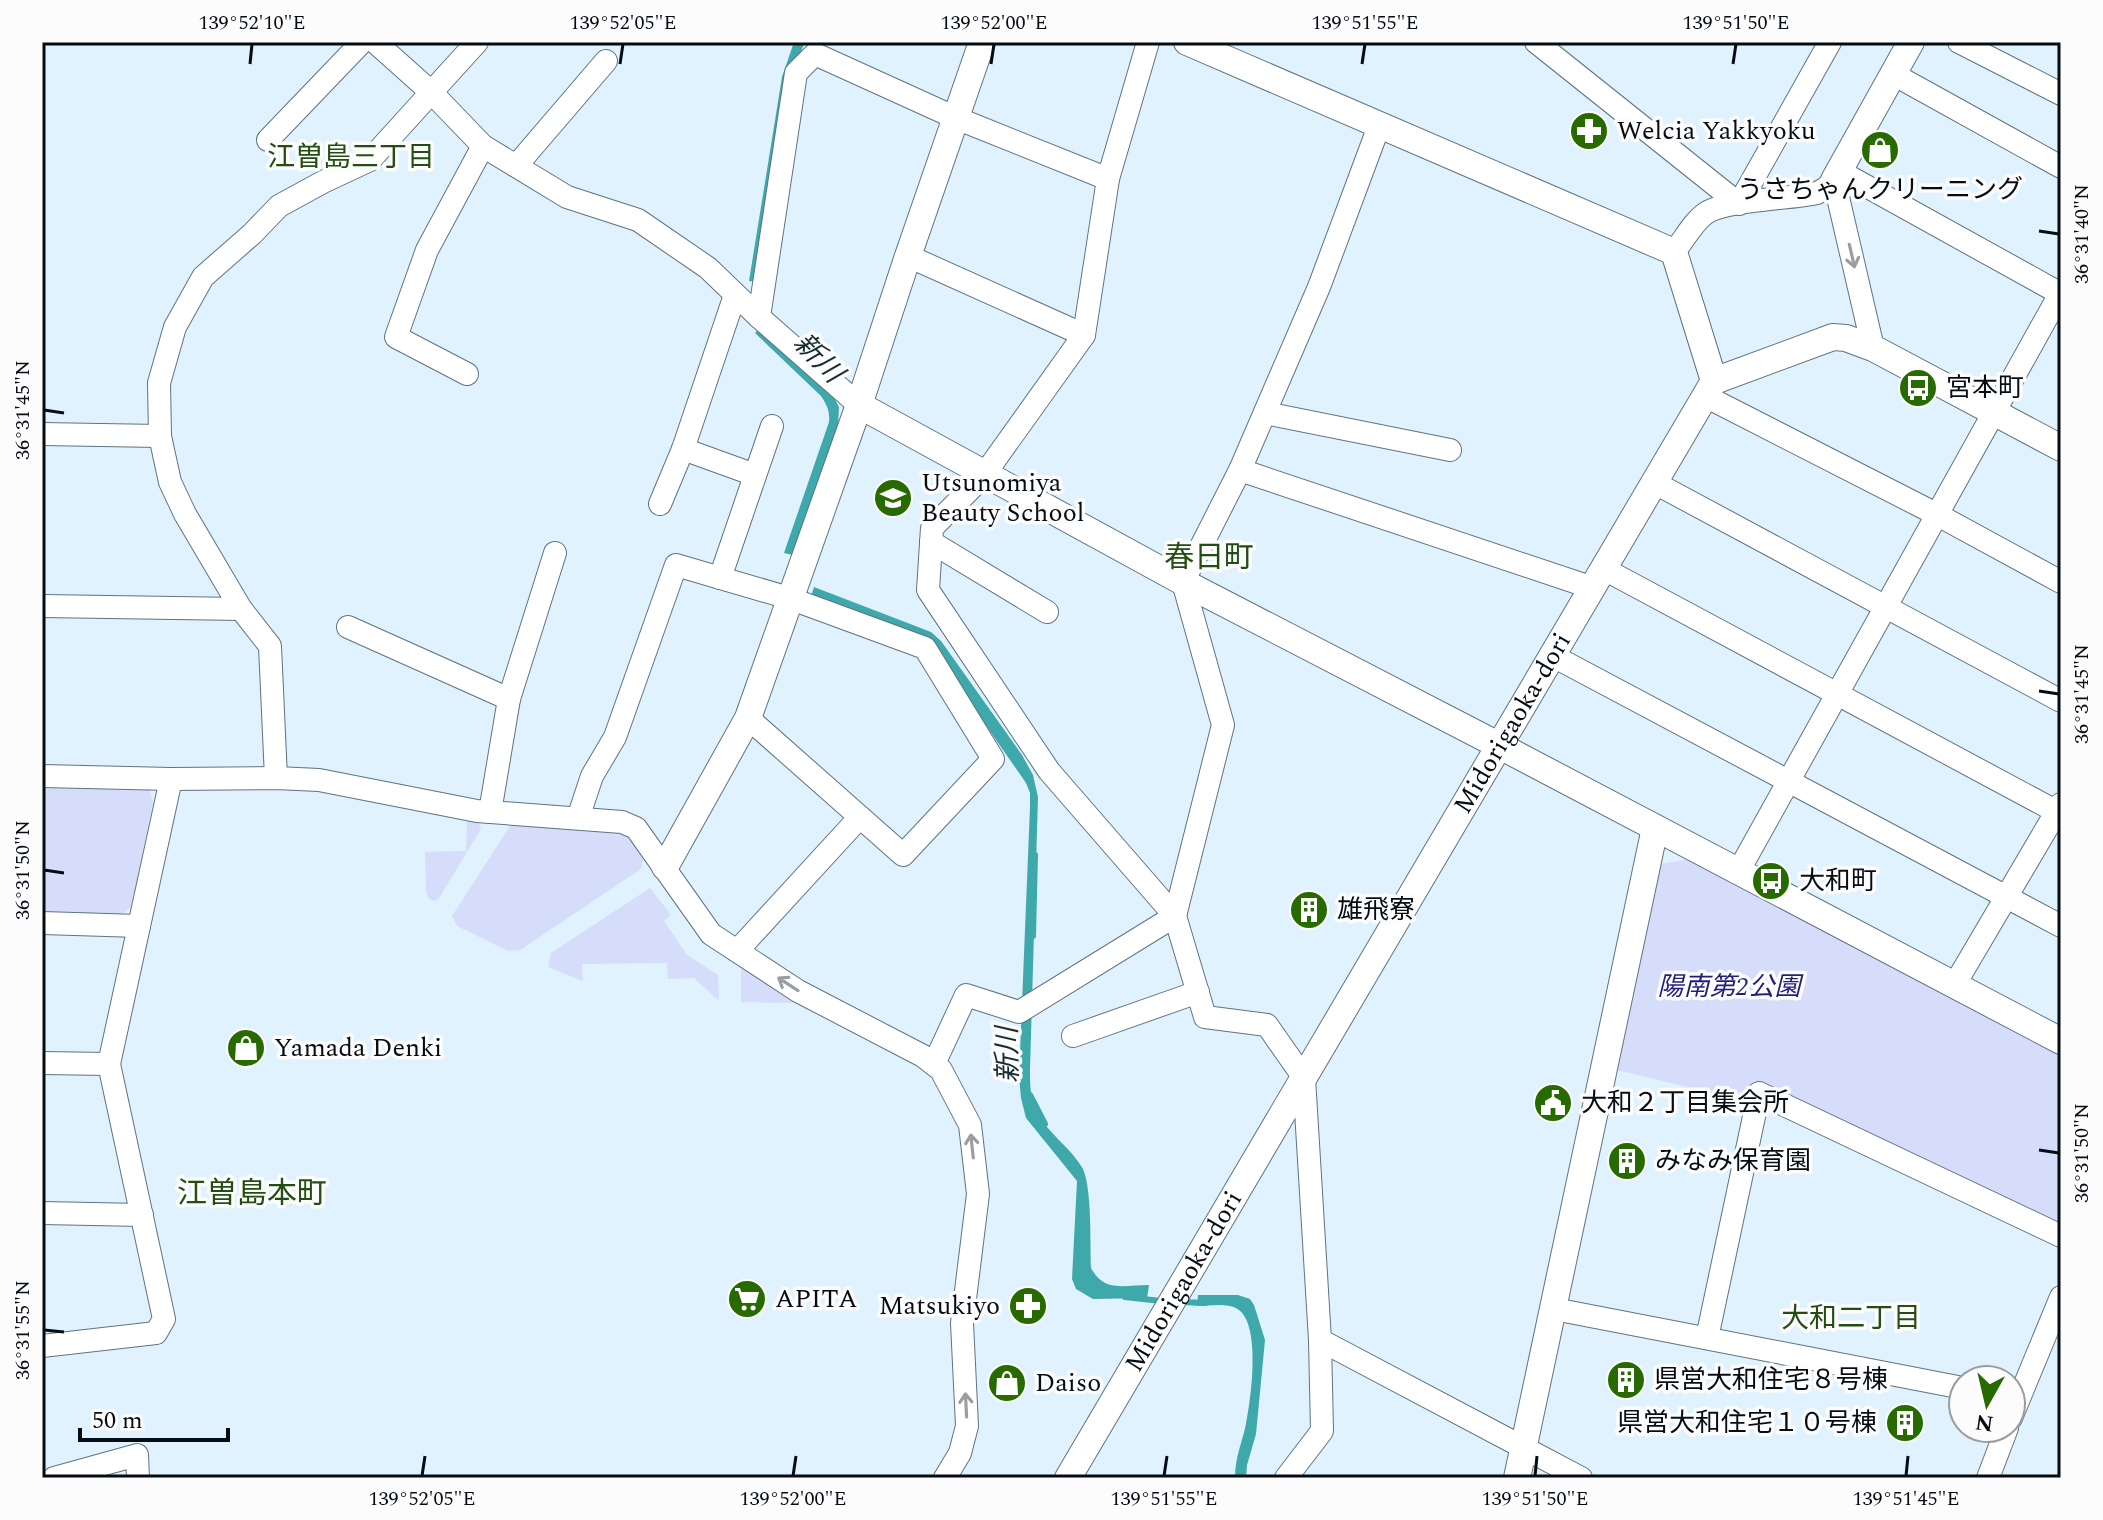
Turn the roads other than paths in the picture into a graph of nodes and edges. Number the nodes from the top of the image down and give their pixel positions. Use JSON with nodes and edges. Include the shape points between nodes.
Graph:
{"nodes":[{"id":1,"x":362,"y":42,"type":"edge"},
{"id":2,"x":375,"y":42,"type":"edge"},
{"id":3,"x":477,"y":42,"type":"edge"},
{"id":4,"x":982,"y":42,"type":"edge"},
{"id":5,"x":1148,"y":42,"type":"edge"},
{"id":6,"x":1187,"y":42,"type":"edge"},
{"id":7,"x":1536,"y":42,"type":"edge"},
{"id":8,"x":1830,"y":42,"type":"edge"},
{"id":9,"x":1911,"y":42,"type":"edge"},
{"id":10,"x":1959,"y":42,"type":"edge"},
{"id":11,"x":606,"y":61,"type":"dead end"},
{"id":12,"x":1893,"y":74,"type":"junction"},
{"id":13,"x":431,"y":92,"type":"junction"},
{"id":14,"x":2061,"y":94,"type":"edge"},
{"id":15,"x":956,"y":118,"type":"junction"},
{"id":16,"x":1379,"y":126,"type":"junction"},
{"id":17,"x":268,"y":140,"type":"dead end"},
{"id":18,"x":483,"y":146,"type":"junction"},
{"id":19,"x":516,"y":166,"type":"junction"},
{"id":20,"x":2061,"y":167,"type":"edge"},
{"id":21,"x":1836,"y":175,"type":"junction"},
{"id":22,"x":1108,"y":179,"type":"junction"},
{"id":23,"x":1739,"y":204,"type":"junction"},
{"id":24,"x":1674,"y":252,"type":"junction"},
{"id":25,"x":908,"y":256,"type":"junction"},
{"id":26,"x":2061,"y":293,"type":"edge"},
{"id":27,"x":735,"y":295,"type":"junction"},
{"id":28,"x":759,"y":317,"type":"junction"},
{"id":29,"x":1084,"y":335,"type":"junction"},
{"id":30,"x":1873,"y":348,"type":"junction"},
{"id":31,"x":467,"y":374,"type":"dead end"},
{"id":32,"x":1710,"y":389,"type":"junction"},
{"id":33,"x":859,"y":405,"type":"junction"},
{"id":34,"x":1993,"y":412,"type":"junction"},
{"id":35,"x":1265,"y":413,"type":"junction"},
{"id":36,"x":772,"y":426,"type":"dead end"},
{"id":37,"x":42,"y":434,"type":"edge"},
{"id":38,"x":160,"y":436,"type":"junction"},
{"id":39,"x":2061,"y":448,"type":"edge"},
{"id":40,"x":683,"y":449,"type":"junction"},
{"id":41,"x":1450,"y":450,"type":"dead end"},
{"id":42,"x":1240,"y":470,"type":"junction"},
{"id":43,"x":755,"y":475,"type":"junction"},
{"id":44,"x":984,"y":475,"type":"junction"},
{"id":45,"x":1655,"y":483,"type":"junction"},
{"id":46,"x":660,"y":504,"type":"dead end"},
{"id":47,"x":1936,"y":514,"type":"junction"},
{"id":48,"x":931,"y":542,"type":"junction"},
{"id":49,"x":555,"y":553,"type":"dead end"},
{"id":50,"x":720,"y":578,"type":"junction"},
{"id":51,"x":1598,"y":578,"type":"junction"},
{"id":52,"x":1183,"y":582,"type":"junction"},
{"id":53,"x":2061,"y":582,"type":"edge"},
{"id":54,"x":789,"y":598,"type":"junction"},
{"id":55,"x":42,"y":606,"type":"edge"},
{"id":56,"x":1884,"y":607,"type":"junction"},
{"id":57,"x":241,"y":609,"type":"junction"},
{"id":58,"x":1047,"y":612,"type":"dead end"},
{"id":59,"x":348,"y":627,"type":"dead end"},
{"id":60,"x":1553,"y":656,"type":"junction"},
{"id":61,"x":1836,"y":693,"type":"junction"},
{"id":62,"x":509,"y":699,"type":"junction"},
{"id":63,"x":2061,"y":701,"type":"edge"},
{"id":64,"x":748,"y":718,"type":"junction"},
{"id":65,"x":1500,"y":746,"type":"junction"},
{"id":66,"x":42,"y":776,"type":"edge"},
{"id":67,"x":276,"y":778,"type":"junction"},
{"id":68,"x":171,"y":779,"type":"junction"},
{"id":69,"x":1787,"y":781,"type":"junction"},
{"id":70,"x":2059,"y":810,"type":"edge"},
{"id":71,"x":490,"y":812,"type":"junction"},
{"id":72,"x":860,"y":817,"type":"junction"},
{"id":73,"x":578,"y":818,"type":"junction"},
{"id":74,"x":1655,"y":828,"type":"junction"},
{"id":75,"x":665,"y":867,"type":"junction"},
{"id":76,"x":1738,"y":872,"type":"junction"},
{"id":77,"x":2007,"y":895,"type":"junction"},
{"id":78,"x":1175,"y":916,"type":"junction"},
{"id":79,"x":42,"y":923,"type":"edge"},
{"id":80,"x":139,"y":926,"type":"junction"},
{"id":81,"x":2061,"y":926,"type":"edge"},
{"id":82,"x":737,"y":951,"type":"junction"},
{"id":83,"x":1955,"y":984,"type":"junction"},
{"id":84,"x":1198,"y":992,"type":"junction"},
{"id":85,"x":1073,"y":1036,"type":"dead end"},
{"id":86,"x":2061,"y":1041,"type":"edge"},
{"id":87,"x":42,"y":1063,"type":"edge"},
{"id":88,"x":109,"y":1064,"type":"junction"},
{"id":89,"x":934,"y":1064,"type":"junction"},
{"id":90,"x":1304,"y":1078,"type":"junction"},
{"id":91,"x":42,"y":1213,"type":"edge"},
{"id":92,"x":142,"y":1215,"type":"junction"},
{"id":93,"x":2061,"y":1236,"type":"edge"},
{"id":94,"x":2061,"y":1297,"type":"edge"},
{"id":95,"x":1554,"y":1309,"type":"junction"},
{"id":96,"x":1707,"y":1338,"type":"junction"},
{"id":97,"x":1320,"y":1340,"type":"junction"},
{"id":98,"x":42,"y":1346,"type":"edge"},
{"id":99,"x":2027,"y":1374,"type":"edge"},
{"id":100,"x":1947,"y":1385,"type":"edge"},
{"id":101,"x":2001,"y":1444,"type":"edge"},
{"id":102,"x":1524,"y":1448,"type":"junction"},
{"id":103,"x":54,"y":1478,"type":"edge"},
{"id":104,"x":138,"y":1478,"type":"edge"},
{"id":105,"x":945,"y":1478,"type":"edge"},
{"id":106,"x":1068,"y":1478,"type":"edge"},
{"id":107,"x":1286,"y":1478,"type":"edge"},
{"id":108,"x":1517,"y":1478,"type":"edge"},
{"id":109,"x":1581,"y":1478,"type":"edge"},
{"id":110,"x":1988,"y":1478,"type":"edge"}],
"edges":[{"from":1,"to":17,"type":"street"},
{"from":2,"to":13,"type":"street"},
{"from":3,"to":13,"type":"street"},
{"from":4,"to":15,"type":"street"},
{"from":5,"to":22,"type":"street"},
{"from":6,"to":16,"type":"street"},
{"from":7,"to":23,"type":"street"},
{"from":8,"to":23,"type":"street"},
{"from":9,"to":12,"type":"street"},
{"from":10,"to":14,"type":"street"},
{"from":11,"to":19,"type":"street"},
{"from":12,"to":20,"type":"street"},
{"from":12,"to":21,"type":"street"},
{"from":13,"to":18,"type":"street"},
{"from":13,"to":38,"type":"street","via":[[370,160],[279,206],[203,277],[175,327],[159,383]]},
{"from":15,"to":22,"type":"street"},
{"from":15,"to":25,"type":"street"},
{"from":15,"to":28,"type":"street","via":[[815,54],[796,73]]},
{"from":16,"to":24,"type":"street"},
{"from":16,"to":35,"type":"street"},
{"from":18,"to":19,"type":"street"},
{"from":18,"to":31,"type":"street","via":[[427,250],[396,337]]},
{"from":19,"to":27,"type":"street","via":[[567,197],[638,220],[708,268]]},
{"from":21,"to":23,"type":"street","via":[[1817,193]]},
{"from":21,"to":26,"type":"street"},
{"from":21,"to":30,"type":"street","one_way":true},
{"from":22,"to":29,"type":"street"},
{"from":23,"to":24,"type":"street","via":[[1702,216]]},
{"from":24,"to":32,"type":"street"},
{"from":25,"to":29,"type":"street"},
{"from":25,"to":33,"type":"street"},
{"from":26,"to":34,"type":"street"},
{"from":27,"to":28,"type":"street"},
{"from":27,"to":40,"type":"street"},
{"from":28,"to":33,"type":"street"},
{"from":29,"to":44,"type":"street"},
{"from":30,"to":32,"type":"street","via":[[1833,337]]},
{"from":30,"to":34,"type":"street"},
{"from":32,"to":45,"type":"street","name":"Midorigaoka-dori"},
{"from":32,"to":47,"type":"street"},
{"from":33,"to":44,"type":"street"},
{"from":33,"to":54,"type":"street"},
{"from":34,"to":39,"type":"street"},
{"from":34,"to":47,"type":"street"},
{"from":35,"to":41,"type":"street"},
{"from":35,"to":42,"type":"street"},
{"from":36,"to":43,"type":"street"},
{"from":37,"to":38,"type":"street"},
{"from":38,"to":57,"type":"street","via":[[170,482]]},
{"from":40,"to":43,"type":"street"},
{"from":40,"to":46,"type":"street"},
{"from":42,"to":51,"type":"street"},
{"from":42,"to":52,"type":"street"},
{"from":43,"to":50,"type":"street"},
{"from":44,"to":48,"type":"street","via":[[932,528]]},
{"from":44,"to":52,"type":"street"},
{"from":45,"to":51,"type":"street","name":"Midorigaoka-dori"},
{"from":45,"to":56,"type":"street"},
{"from":47,"to":53,"type":"street"},
{"from":47,"to":56,"type":"street"},
{"from":48,"to":58,"type":"street"},
{"from":48,"to":78,"type":"street","via":[[928,590],[1049,771]]},
{"from":49,"to":62,"type":"street"},
{"from":50,"to":54,"type":"street"},
{"from":50,"to":73,"type":"street","via":[[676,565],[615,737],[592,776]]},
{"from":51,"to":60,"type":"street","name":"Midorigaoka-dori"},
{"from":51,"to":61,"type":"street"},
{"from":52,"to":65,"type":"street"},
{"from":52,"to":78,"type":"street","via":[[1223,725]]},
{"from":54,"to":64,"type":"street"},
{"from":54,"to":72,"type":"street","via":[[925,648],[993,759],[903,855]]},
{"from":55,"to":57,"type":"street"},
{"from":56,"to":61,"type":"street"},
{"from":56,"to":63,"type":"street"},
{"from":57,"to":67,"type":"street","via":[[270,646]]},
{"from":59,"to":62,"type":"street"},
{"from":60,"to":65,"type":"street","name":"Midorigaoka-dori"},
{"from":60,"to":69,"type":"street"},
{"from":61,"to":69,"type":"street"},
{"from":61,"to":70,"type":"street"},
{"from":62,"to":71,"type":"street"},
{"from":64,"to":72,"type":"street"},
{"from":64,"to":75,"type":"street"},
{"from":65,"to":74,"type":"street"},
{"from":65,"to":90,"type":"street","name":"Midorigaoka-dori"},
{"from":66,"to":68,"type":"street"},
{"from":67,"to":68,"type":"street"},
{"from":67,"to":71,"type":"street","via":[[319,780]]},
{"from":68,"to":80,"type":"street"},
{"from":69,"to":76,"type":"street"},
{"from":69,"to":77,"type":"street"},
{"from":70,"to":77,"type":"street"},
{"from":71,"to":73,"type":"street"},
{"from":72,"to":82,"type":"street"},
{"from":73,"to":75,"type":"street","via":[[636,828]]},
{"from":74,"to":76,"type":"street"},
{"from":74,"to":95,"type":"street"},
{"from":75,"to":82,"type":"street","via":[[711,934]]},
{"from":76,"to":83,"type":"street"},
{"from":77,"to":81,"type":"street"},
{"from":77,"to":83,"type":"street"},
{"from":78,"to":84,"type":"street"},
{"from":78,"to":89,"type":"street","via":[[1019,1012],[966,995]]},
{"from":79,"to":80,"type":"street"},
{"from":80,"to":88,"type":"street"},
{"from":89,"to":82,"type":"street","one_way":true,"via":[[798,991]]},
{"from":83,"to":86,"type":"street"},
{"from":84,"to":85,"type":"street"},
{"from":84,"to":90,"type":"street","via":[[1205,1017],[1267,1025]]},
{"from":87,"to":88,"type":"street"},
{"from":88,"to":92,"type":"street"},
{"from":105,"to":89,"type":"street","one_way":true,"via":[[960,1453],[967,1426],[962,1323],[978,1194],[970,1125]]},
{"from":90,"to":97,"type":"street"},
{"from":90,"to":106,"type":"street","name":"Midorigaoka-dori"},
{"from":91,"to":92,"type":"street"},
{"from":92,"to":98,"type":"street","via":[[164,1319],[156,1333]]},
{"from":93,"to":96,"type":"street","via":[[1759,1093]]},
{"from":94,"to":99,"type":"street"},
{"from":95,"to":96,"type":"street"},
{"from":95,"to":102,"type":"street"},
{"from":96,"to":100,"type":"street"},
{"from":97,"to":102,"type":"street"},
{"from":97,"to":107,"type":"street","via":[[1322,1431]]},
{"from":101,"to":110,"type":"street"},
{"from":102,"to":108,"type":"street"},
{"from":102,"to":109,"type":"street"},
{"from":103,"to":104,"type":"street","via":[[137,1455]]}]}
